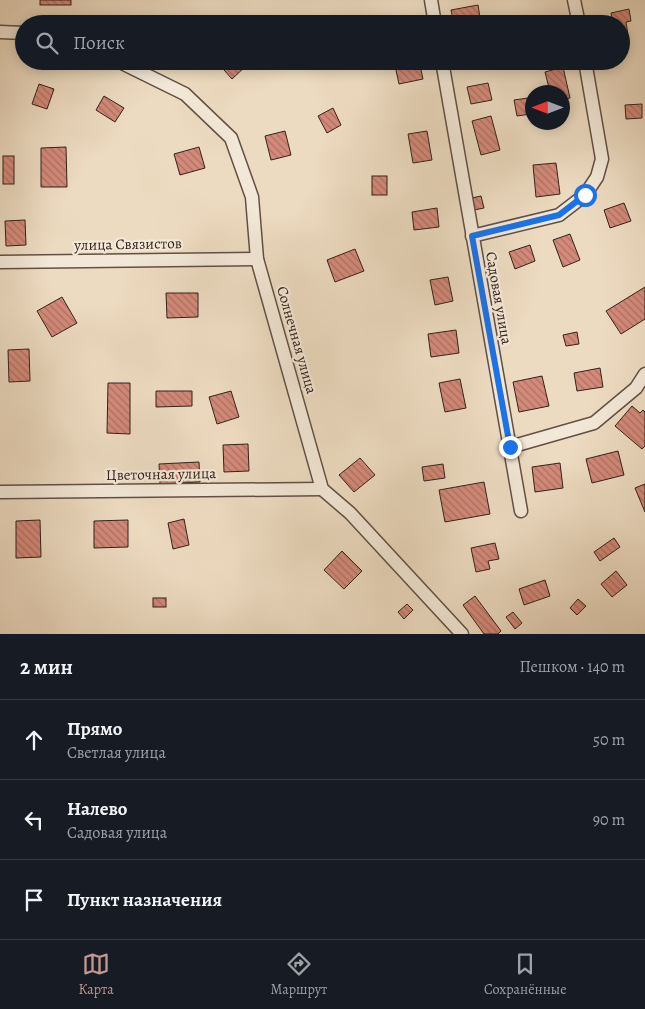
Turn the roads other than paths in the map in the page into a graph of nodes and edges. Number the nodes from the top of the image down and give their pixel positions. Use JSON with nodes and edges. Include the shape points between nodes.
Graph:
{"nodes":[{"id":1,"x":430,"y":0,"type":"edge"},
{"id":2,"x":574,"y":0,"type":"edge"},
{"id":3,"x":433,"y":15,"type":"edge"},
{"id":4,"x":576,"y":15,"type":"edge"},
{"id":5,"x":0,"y":32,"type":"edge"},
{"id":6,"x":15,"y":33,"type":"edge"},
{"id":7,"x":137,"y":70,"type":"edge"},
{"id":8,"x":444,"y":70,"type":"edge"},
{"id":9,"x":587,"y":70,"type":"edge"},
{"id":10,"x":472,"y":236,"type":"junction"},
{"id":11,"x":257,"y":259,"type":"junction"},
{"id":12,"x":0,"y":262,"type":"edge"},
{"id":13,"x":645,"y":374,"type":"edge"},
{"id":14,"x":510,"y":447,"type":"junction"},
{"id":15,"x":322,"y":489,"type":"junction"},
{"id":16,"x":0,"y":492,"type":"edge"},
{"id":17,"x":521,"y":511,"type":"dead end"},
{"id":18,"x":462,"y":634,"type":"edge"}],
"edges":[{"from":1,"to":3,"type":"street"},
{"from":2,"to":4,"type":"street"},
{"from":5,"to":6,"type":"street"},
{"from":7,"to":11,"type":"street","name":"Солнечная улица","via":[[186,94],[231,138],[252,197]]},
{"from":8,"to":10,"type":"street","name":"Садовая улица"},
{"from":9,"to":10,"type":"street","via":[[602,159],[597,177],[585,195],[559,215]]},
{"from":10,"to":14,"type":"street","name":"Садовая улица"},
{"from":11,"to":12,"type":"street","name":"улица Связистов"},
{"from":11,"to":15,"type":"street","name":"Солнечная улица"},
{"from":13,"to":14,"type":"street","via":[[636,388],[594,423]]},
{"from":14,"to":17,"type":"street","name":"Садовая улица"},
{"from":15,"to":16,"type":"street","name":"Цветочная улица"},
{"from":15,"to":18,"type":"street","via":[[350,513]]}]}
